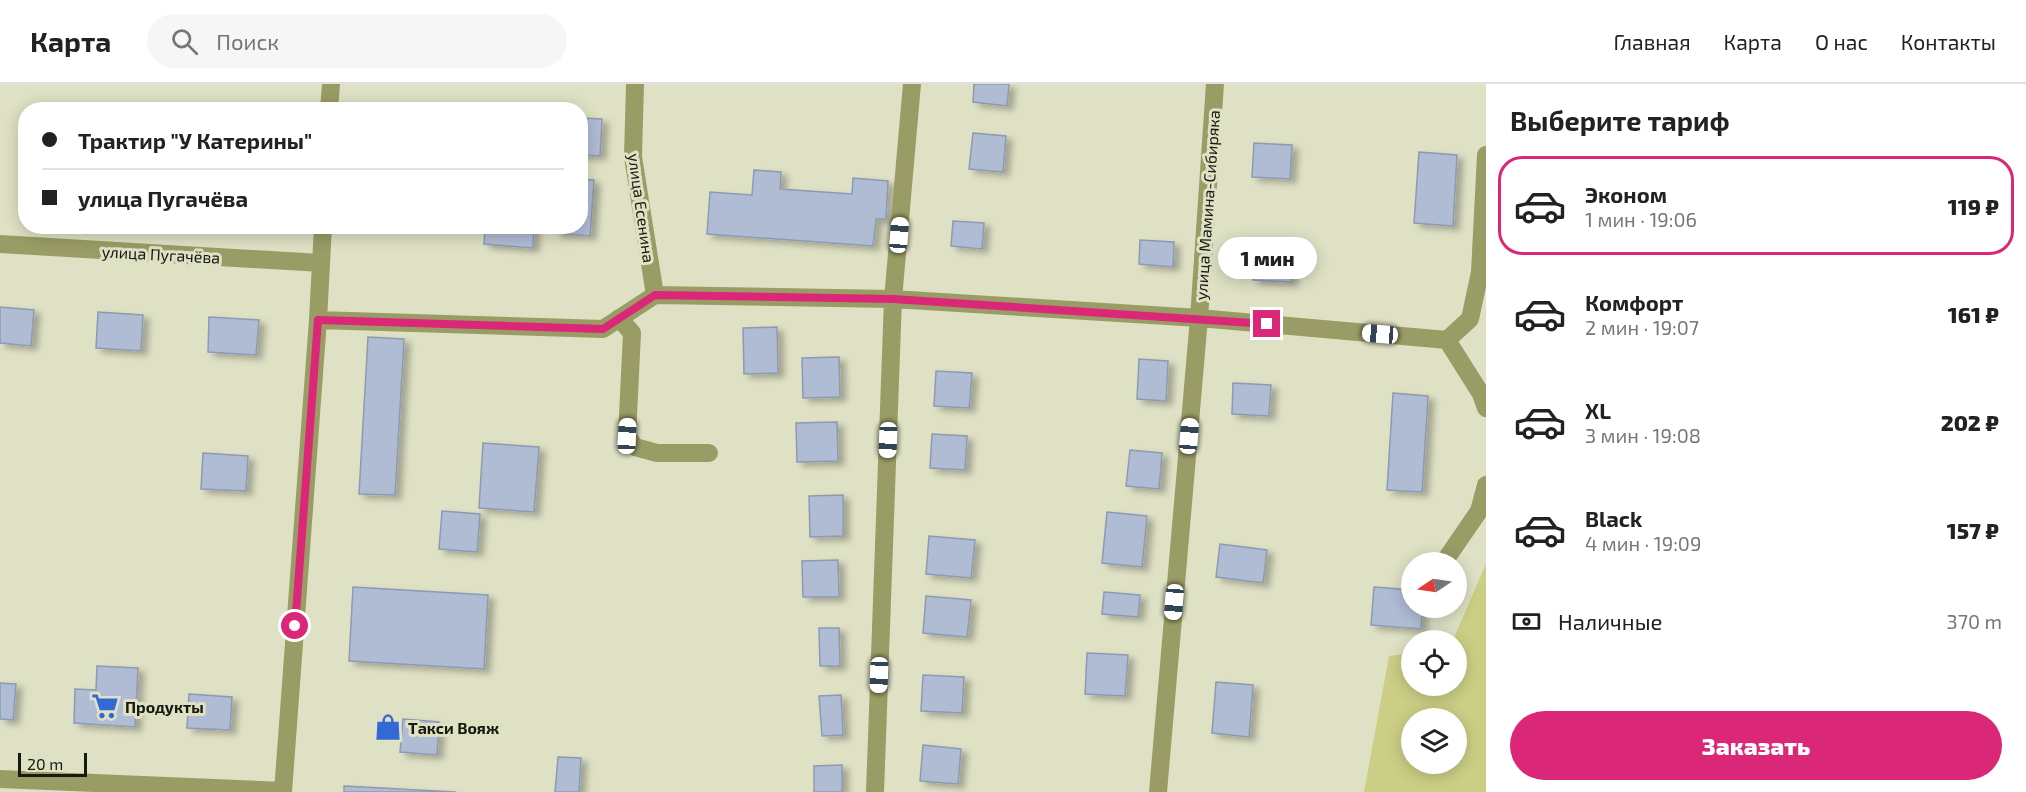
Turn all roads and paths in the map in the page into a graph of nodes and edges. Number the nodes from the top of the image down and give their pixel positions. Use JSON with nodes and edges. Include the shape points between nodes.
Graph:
{"nodes":[{"id":1,"x":331,"y":84,"type":"edge"},
{"id":2,"x":635,"y":84,"type":"edge"},
{"id":3,"x":912,"y":84,"type":"edge"},
{"id":4,"x":1215,"y":84,"type":"edge"},
{"id":5,"x":330,"y":102,"type":"edge"},
{"id":6,"x":1486,"y":156,"type":"edge"},
{"id":7,"x":323,"y":234,"type":"edge"},
{"id":8,"x":0,"y":244,"type":"edge"},
{"id":9,"x":321,"y":263,"type":"junction"},
{"id":10,"x":655,"y":295,"type":"junction"},
{"id":11,"x":893,"y":299,"type":"junction"},
{"id":12,"x":619,"y":318,"type":"junction"},
{"id":13,"x":1199,"y":318,"type":"junction"},
{"id":14,"x":318,"y":320,"type":"junction"},
{"id":15,"x":1447,"y":340,"type":"junction"},
{"id":16,"x":1486,"y":408,"type":"edge"},
{"id":17,"x":709,"y":453,"type":"dead end"},
{"id":18,"x":1486,"y":485,"type":"edge"},
{"id":19,"x":1451,"y":552,"type":"edge"},
{"id":20,"x":0,"y":779,"type":"edge"},
{"id":21,"x":283,"y":792,"type":"edge"},
{"id":22,"x":875,"y":792,"type":"edge"},
{"id":23,"x":1158,"y":792,"type":"edge"}],
"edges":[{"from":1,"to":5,"type":"street"},
{"from":2,"to":10,"type":"street","name":"улица Есенина","via":[[633,157]]},
{"from":3,"to":11,"type":"street"},
{"from":4,"to":13,"type":"street","name":"улица Мамина-Сибиряка"},
{"from":6,"to":15,"type":"street","via":[[1480,272],[1470,319]]},
{"from":7,"to":9,"type":"street"},
{"from":8,"to":9,"type":"street","name":"улица Пугачёва"},
{"from":9,"to":14,"type":"street"},
{"from":10,"to":11,"type":"street"},
{"from":10,"to":12,"type":"street"},
{"from":11,"to":13,"type":"street"},
{"from":11,"to":22,"type":"street"},
{"from":12,"to":14,"type":"street","via":[[603,329]]},
{"from":12,"to":17,"type":"street","via":[[632,333],[627,436],[634,447],[657,453]]},
{"from":13,"to":15,"type":"street"},
{"from":13,"to":23,"type":"street","name":"улица Мамина-Сибиряка"},
{"from":14,"to":21,"type":"street"},
{"from":15,"to":16,"type":"street"},
{"from":18,"to":19,"type":"street","via":[[1479,511]]},
{"from":20,"to":21,"type":"street"}]}
